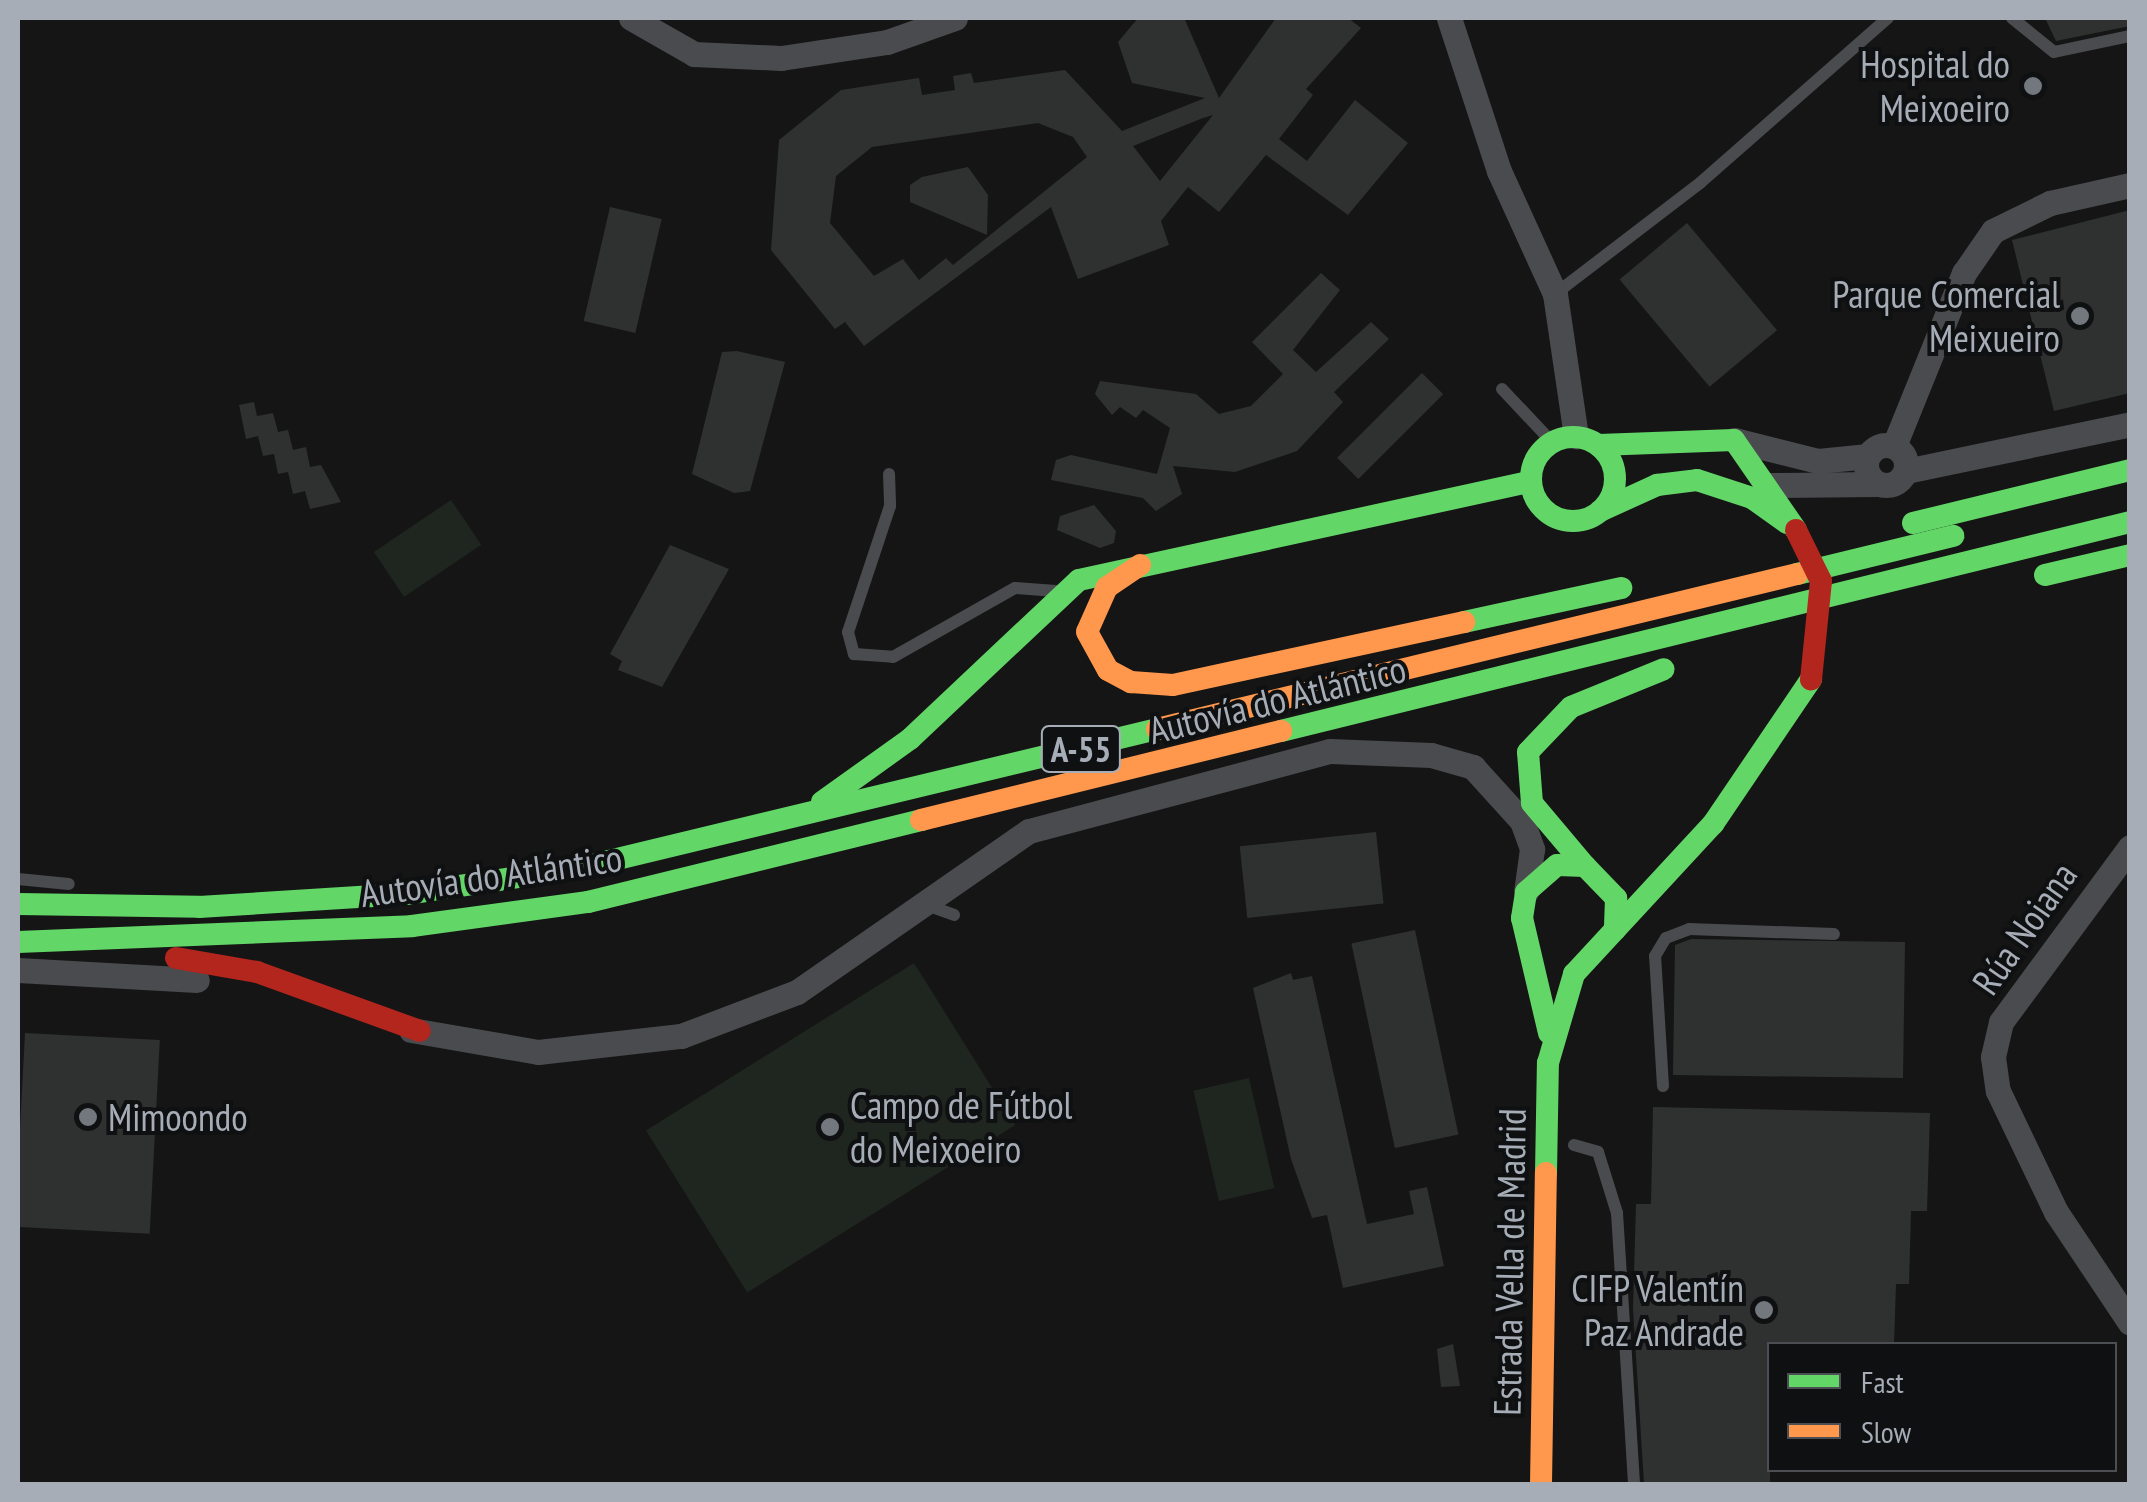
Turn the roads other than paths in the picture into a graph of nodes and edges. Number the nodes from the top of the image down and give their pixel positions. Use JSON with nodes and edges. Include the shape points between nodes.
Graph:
{"nodes":[{"id":1,"x":631,"y":18,"type":"edge"},
{"id":2,"x":955,"y":18,"type":"edge"},
{"id":3,"x":1450,"y":18,"type":"edge"},
{"id":4,"x":1888,"y":18,"type":"edge"},
{"id":5,"x":2012,"y":18,"type":"edge"},
{"id":6,"x":2130,"y":36,"type":"edge"},
{"id":7,"x":2130,"y":184,"type":"edge"},
{"id":8,"x":1554,"y":294,"type":"junction"},
{"id":9,"x":1502,"y":389,"type":"dead end"},
{"id":10,"x":2130,"y":424,"type":"edge"},
{"id":11,"x":1734,"y":440,"type":"junction"},
{"id":12,"x":1576,"y":441,"type":"junction"},
{"id":13,"x":1894,"y":446,"type":"junction"},
{"id":14,"x":1868,"y":456,"type":"junction"},
{"id":15,"x":2130,"y":470,"type":"edge"},
{"id":16,"x":1906,"y":471,"type":"junction"},
{"id":17,"x":889,"y":474,"type":"dead end"},
{"id":18,"x":1530,"y":482,"type":"junction"},
{"id":19,"x":1878,"y":484,"type":"junction"},
{"id":20,"x":1657,"y":485,"type":"junction"},
{"id":21,"x":1771,"y":485,"type":"junction"},
{"id":22,"x":2130,"y":492,"type":"edge"},
{"id":23,"x":1600,"y":512,"type":"junction"},
{"id":24,"x":2130,"y":522,"type":"edge"},
{"id":25,"x":1796,"y":530,"type":"junction"},
{"id":26,"x":2130,"y":554,"type":"edge"},
{"id":27,"x":1140,"y":565,"type":"junction"},
{"id":28,"x":2013,"y":583,"type":"dead end"},
{"id":29,"x":1059,"y":592,"type":"junction"},
{"id":30,"x":1838,"y":626,"type":"dead end"},
{"id":31,"x":1780,"y":640,"type":"dead end"},
{"id":32,"x":1534,"y":701,"type":"dead end"},
{"id":33,"x":1423,"y":728,"type":"dead end"},
{"id":34,"x":1330,"y":752,"type":"junction"},
{"id":35,"x":729,"y":836,"type":"junction"},
{"id":36,"x":2130,"y":847,"type":"edge"},
{"id":37,"x":1678,"y":862,"type":"junction"},
{"id":38,"x":1591,"y":869,"type":"junction"},
{"id":39,"x":18,"y":880,"type":"edge"},
{"id":40,"x":1526,"y":892,"type":"junction"},
{"id":41,"x":922,"y":903,"type":"junction"},
{"id":42,"x":18,"y":904,"type":"edge"},
{"id":43,"x":199,"y":908,"type":"junction"},
{"id":44,"x":954,"y":915,"type":"dead end"},
{"id":45,"x":1614,"y":930,"type":"junction"},
{"id":46,"x":1834,"y":934,"type":"dead end"},
{"id":47,"x":18,"y":942,"type":"edge"},
{"id":48,"x":1532,"y":942,"type":"junction"},
{"id":49,"x":80,"y":944,"type":"junction"},
{"id":50,"x":1593,"y":954,"type":"junction"},
{"id":51,"x":18,"y":970,"type":"edge"},
{"id":52,"x":420,"y":1032,"type":"junction"},
{"id":53,"x":1551,"y":1041,"type":"junction"},
{"id":54,"x":1663,"y":1086,"type":"dead end"},
{"id":55,"x":1574,"y":1145,"type":"dead end"},
{"id":56,"x":2130,"y":1323,"type":"edge"},
{"id":57,"x":1541,"y":1484,"type":"edge"},
{"id":58,"x":1634,"y":1484,"type":"edge"}],
"edges":[{"from":1,"to":2,"type":"street","via":[[694,54],[781,58],[887,42]]},
{"from":3,"to":8,"type":"street","via":[[1499,171]]},
{"from":4,"to":8,"type":"lane","via":[[1700,183]]},
{"from":5,"to":6,"type":"lane","via":[[2054,52]]},
{"from":7,"to":13,"type":"street","via":[[2050,204],[1993,231],[1964,273]]},
{"from":8,"to":12,"type":"street"},
{"from":9,"to":12,"type":"lane"},
{"from":10,"to":16,"type":"street"},
{"from":11,"to":12,"type":"main road"},
{"from":11,"to":14,"type":"street","via":[[1818,461]]},
{"from":11,"to":21,"type":"main road","name":"Estrada Vella de Madrid"},
{"from":12,"to":18,"type":"main road"},
{"from":12,"to":23,"type":"main road","via":[[1616,478]]},
{"from":13,"to":14,"type":"street"},
{"from":13,"to":16,"type":"street"},
{"from":14,"to":19,"type":"street"},
{"from":15,"to":27,"type":"main road","via":[[1721,571],[1173,685],[1131,682],[1108,670],[1087,632],[1106,588]]},
{"from":16,"to":19,"type":"street"},
{"from":17,"to":29,"type":"lane","via":[[890,506],[848,632],[854,654],[893,657],[1015,588]]},
{"from":18,"to":23,"type":"main road","via":[[1550,515],[1576,522]]},
{"from":18,"to":27,"type":"main road"},
{"from":19,"to":21,"type":"street"},
{"from":20,"to":21,"type":"main road","name":"Estrada Vella de Madrid","via":[[1678,469],[1706,466]]},
{"from":20,"to":23,"type":"main road","name":"Estrada Vella de Madrid"},
{"from":20,"to":25,"type":"main road","name":"Estrada Vella de Madrid","via":[[1715,486],[1752,498]]},
{"from":21,"to":25,"type":"main road","name":"Estrada Vella de Madrid"},
{"from":22,"to":35,"type":"main road","name":"Autovía do Atlántico","number":"A-55"},
{"from":24,"to":49,"type":"main road","name":"Autovía do Atlántico","number":"A-55","via":[[588,902],[412,926]]},
{"from":25,"to":37,"type":"main road","name":"Estrada Vella de Madrid","bridge":true,"via":[[1822,581],[1811,679]]},
{"from":26,"to":28,"type":"main road"},
{"from":27,"to":29,"type":"main road"},
{"from":29,"to":35,"type":"main road","via":[[910,739],[828,800]]},
{"from":30,"to":31,"type":"main road"},
{"from":32,"to":38,"type":"main road","via":[[1674,666],[1571,707],[1528,752],[1532,803]]},
{"from":33,"to":34,"type":"main road"},
{"from":34,"to":40,"type":"street","via":[[1431,755],[1473,766],[1522,820],[1532,848]]},
{"from":34,"to":41,"type":"street","via":[[1069,815],[985,856]]},
{"from":35,"to":43,"type":"main road","name":"Autovía do Atlántico","number":"A-55","via":[[406,894]]},
{"from":36,"to":56,"type":"street","name":"Rúa Noiana","via":[[2011,1007],[1993,1057],[1998,1091],[2056,1212]]},
{"from":37,"to":38,"type":"main road"},
{"from":37,"to":45,"type":"main road","name":"Estrada Vella de Madrid"},
{"from":38,"to":40,"type":"main road","via":[[1557,865]]},
{"from":38,"to":45,"type":"main road","via":[[1616,898]]},
{"from":39,"to":43,"type":"lane"},
{"from":40,"to":48,"type":"main road","name":"Estrada Vella de Madrid","via":[[1522,918]]},
{"from":41,"to":44,"type":"lane"},
{"from":41,"to":52,"type":"street","via":[[798,992],[681,1036],[538,1052]]},
{"from":42,"to":43,"type":"main road","name":"Autovía do Atlántico","number":"A-55"},
{"from":45,"to":50,"type":"main road","name":"Estrada Vella de Madrid"},
{"from":46,"to":54,"type":"lane","via":[[1688,929],[1666,938],[1655,956]]},
{"from":47,"to":49,"type":"main road","name":"Autovía do Atlántico","number":"A-55"},
{"from":48,"to":50,"type":"main road","via":[[1567,960]]},
{"from":48,"to":53,"type":"main road","name":"Estrada Vella de Madrid"},
{"from":49,"to":52,"type":"main road","via":[[258,972]]},
{"from":50,"to":53,"type":"main road","name":"Estrada Vella de Madrid","via":[[1574,974]]},
{"from":51,"to":52,"type":"street","via":[[236,983]]},
{"from":53,"to":57,"type":"main road","name":"Estrada Vella de Madrid"},
{"from":55,"to":58,"type":"lane","via":[[1598,1152],[1617,1213]]}]}
